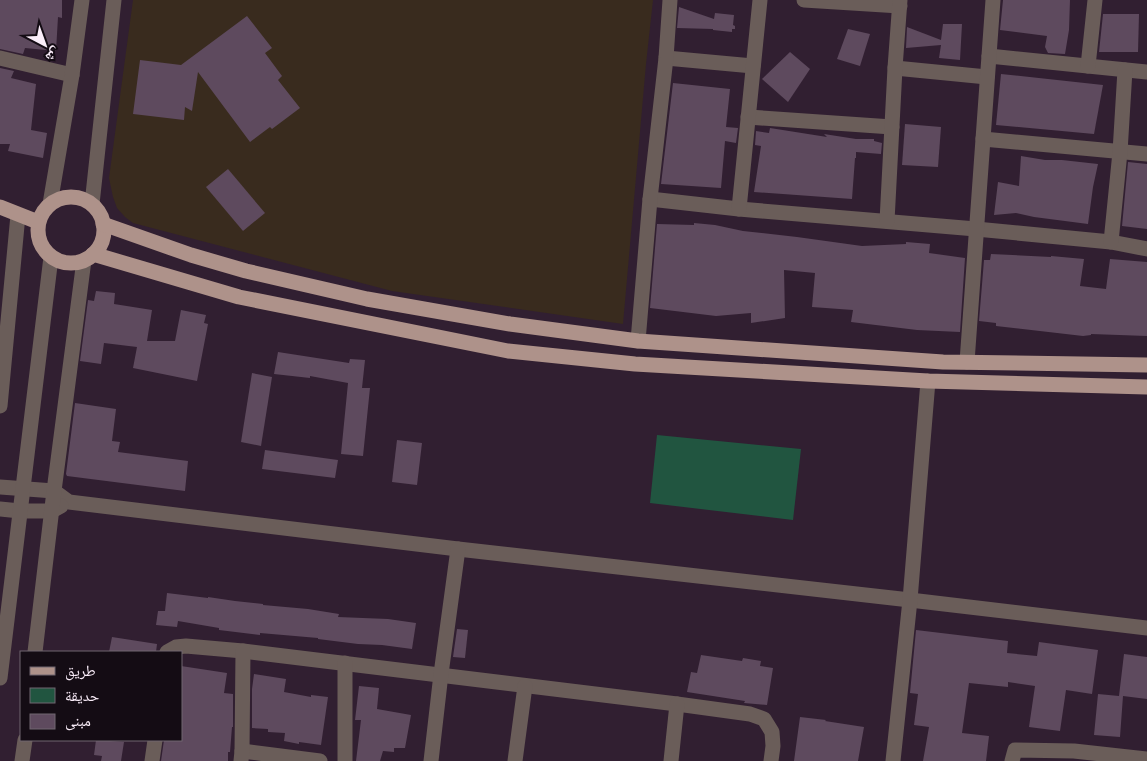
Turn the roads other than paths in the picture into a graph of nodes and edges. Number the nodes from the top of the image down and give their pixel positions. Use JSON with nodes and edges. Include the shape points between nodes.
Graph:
{"nodes":[{"id":1,"x":82,"y":0,"type":"edge"},
{"id":2,"x":114,"y":0,"type":"edge"},
{"id":3,"x":670,"y":0,"type":"edge"},
{"id":4,"x":760,"y":0,"type":"edge"},
{"id":5,"x":804,"y":0,"type":"edge"},
{"id":6,"x":993,"y":0,"type":"edge"},
{"id":7,"x":1094,"y":0,"type":"edge"},
{"id":8,"x":900,"y":3,"type":"edge"},
{"id":9,"x":989,"y":56,"type":"junction"},
{"id":10,"x":0,"y":58,"type":"edge"},
{"id":11,"x":666,"y":58,"type":"junction"},
{"id":12,"x":753,"y":66,"type":"junction"},
{"id":13,"x":1088,"y":66,"type":"junction"},
{"id":14,"x":895,"y":68,"type":"junction"},
{"id":15,"x":1125,"y":70,"type":"junction"},
{"id":16,"x":1147,"y":72,"type":"edge"},
{"id":17,"x":72,"y":75,"type":"junction"},
{"id":18,"x":987,"y":77,"type":"junction"},
{"id":19,"x":748,"y":116,"type":"junction"},
{"id":20,"x":892,"y":127,"type":"junction"},
{"id":21,"x":983,"y":139,"type":"junction"},
{"id":22,"x":1120,"y":152,"type":"junction"},
{"id":23,"x":1147,"y":154,"type":"edge"},
{"id":24,"x":650,"y":199,"type":"junction"},
{"id":25,"x":50,"y":204,"type":"junction"},
{"id":26,"x":92,"y":204,"type":"junction"},
{"id":27,"x":0,"y":207,"type":"edge"},
{"id":28,"x":739,"y":209,"type":"junction"},
{"id":29,"x":18,"y":215,"type":"junction"},
{"id":30,"x":887,"y":221,"type":"junction"},
{"id":31,"x":38,"y":222,"type":"junction"},
{"id":32,"x":103,"y":224,"type":"junction"},
{"id":33,"x":976,"y":229,"type":"junction"},
{"id":34,"x":1111,"y":242,"type":"junction"},
{"id":35,"x":1147,"y":249,"type":"edge"},
{"id":36,"x":51,"y":257,"type":"junction"},
{"id":37,"x":89,"y":257,"type":"junction"},
{"id":38,"x":638,"y":341,"type":"junction"},
{"id":39,"x":967,"y":362,"type":"junction"},
{"id":40,"x":1147,"y":365,"type":"edge"},
{"id":41,"x":928,"y":381,"type":"junction"},
{"id":42,"x":1147,"y":387,"type":"edge"},
{"id":43,"x":0,"y":406,"type":"edge"},
{"id":44,"x":0,"y":487,"type":"edge"},
{"id":45,"x":23,"y":489,"type":"junction"},
{"id":46,"x":54,"y":491,"type":"junction"},
{"id":47,"x":69,"y":502,"type":"junction"},
{"id":48,"x":0,"y":509,"type":"edge"},
{"id":49,"x":20,"y":511,"type":"junction"},
{"id":50,"x":52,"y":511,"type":"junction"},
{"id":51,"x":458,"y":549,"type":"junction"},
{"id":52,"x":910,"y":600,"type":"junction"},
{"id":53,"x":1147,"y":628,"type":"edge"},
{"id":54,"x":35,"y":651,"type":"edge"},
{"id":55,"x":170,"y":651,"type":"edge"},
{"id":56,"x":243,"y":651,"type":"junction"},
{"id":57,"x":345,"y":663,"type":"junction"},
{"id":58,"x":441,"y":674,"type":"junction"},
{"id":59,"x":0,"y":678,"type":"edge"},
{"id":60,"x":525,"y":686,"type":"junction"},
{"id":61,"x":678,"y":704,"type":"junction"},
{"id":62,"x":25,"y":741,"type":"edge"},
{"id":63,"x":155,"y":741,"type":"edge"},
{"id":64,"x":241,"y":756,"type":"edge"},
{"id":65,"x":1097,"y":757,"type":"edge"},
{"id":66,"x":1147,"y":759,"type":"edge"},
{"id":67,"x":22,"y":761,"type":"edge"},
{"id":68,"x":152,"y":761,"type":"edge"},
{"id":69,"x":320,"y":761,"type":"edge"},
{"id":70,"x":345,"y":761,"type":"edge"},
{"id":71,"x":431,"y":761,"type":"edge"},
{"id":72,"x":514,"y":761,"type":"edge"},
{"id":73,"x":671,"y":761,"type":"edge"},
{"id":74,"x":771,"y":761,"type":"edge"},
{"id":75,"x":893,"y":761,"type":"edge"},
{"id":76,"x":1012,"y":761,"type":"edge"}],
"edges":[{"from":1,"to":17,"type":"street"},
{"from":2,"to":26,"type":"street"},
{"from":3,"to":11,"type":"street"},
{"from":4,"to":12,"type":"street"},
{"from":5,"to":8,"type":"street"},
{"from":6,"to":9,"type":"street"},
{"from":7,"to":13,"type":"street"},
{"from":8,"to":14,"type":"street"},
{"from":9,"to":13,"type":"street"},
{"from":9,"to":18,"type":"street"},
{"from":10,"to":17,"type":"street"},
{"from":11,"to":12,"type":"street"},
{"from":11,"to":24,"type":"street"},
{"from":12,"to":19,"type":"street"},
{"from":13,"to":15,"type":"street"},
{"from":14,"to":18,"type":"street"},
{"from":14,"to":20,"type":"street"},
{"from":15,"to":16,"type":"street"},
{"from":15,"to":22,"type":"street"},
{"from":17,"to":25,"type":"street"},
{"from":18,"to":21,"type":"street"},
{"from":19,"to":20,"type":"street"},
{"from":19,"to":28,"type":"street"},
{"from":20,"to":30,"type":"street"},
{"from":21,"to":22,"type":"street"},
{"from":21,"to":33,"type":"street"},
{"from":22,"to":23,"type":"street"},
{"from":22,"to":34,"type":"street"},
{"from":24,"to":28,"type":"street"},
{"from":24,"to":38,"type":"street"},
{"from":25,"to":26,"type":"main road","via":[[71,197]]},
{"from":25,"to":31,"type":"main road"},
{"from":26,"to":32,"type":"main road"},
{"from":27,"to":29,"type":"main road"},
{"from":28,"to":30,"type":"street"},
{"from":29,"to":31,"type":"main road"},
{"from":29,"to":43,"type":"street"},
{"from":30,"to":33,"type":"street"},
{"from":31,"to":36,"type":"main road","via":[[39,242]]},
{"from":32,"to":37,"type":"main road","via":[[100,245]]},
{"from":32,"to":38,"type":"main road","via":[[246,271],[367,299],[510,324]]},
{"from":33,"to":34,"type":"street"},
{"from":33,"to":39,"type":"street"},
{"from":34,"to":35,"type":"street"},
{"from":36,"to":37,"type":"main road","via":[[67,263]]},
{"from":36,"to":45,"type":"street"},
{"from":37,"to":41,"type":"main road","via":[[239,297],[508,351],[635,364]]},
{"from":37,"to":46,"type":"street"},
{"from":38,"to":39,"type":"main road"},
{"from":39,"to":40,"type":"main road"},
{"from":41,"to":42,"type":"main road"},
{"from":41,"to":52,"type":"street"},
{"from":44,"to":45,"type":"street"},
{"from":45,"to":46,"type":"street"},
{"from":45,"to":49,"type":"street"},
{"from":46,"to":47,"type":"street"},
{"from":46,"to":50,"type":"street"},
{"from":47,"to":50,"type":"street"},
{"from":47,"to":51,"type":"street"},
{"from":48,"to":49,"type":"street"},
{"from":49,"to":50,"type":"street"},
{"from":49,"to":59,"type":"street"},
{"from":50,"to":54,"type":"street"},
{"from":51,"to":52,"type":"street"},
{"from":51,"to":58,"type":"street"},
{"from":52,"to":53,"type":"street"},
{"from":52,"to":75,"type":"street"},
{"from":55,"to":56,"type":"street","via":[[186,646]]},
{"from":56,"to":57,"type":"street"},
{"from":56,"to":64,"type":"street"},
{"from":57,"to":58,"type":"street"},
{"from":57,"to":70,"type":"street"},
{"from":58,"to":60,"type":"street"},
{"from":58,"to":71,"type":"street"},
{"from":60,"to":61,"type":"street"},
{"from":60,"to":72,"type":"street"},
{"from":61,"to":73,"type":"street"},
{"from":61,"to":74,"type":"street","via":[[750,714],[764,719],[772,732]]},
{"from":62,"to":67,"type":"street"},
{"from":63,"to":68,"type":"street"},
{"from":64,"to":69,"type":"street"},
{"from":65,"to":66,"type":"street"},
{"from":65,"to":76,"type":"street","via":[[1074,751],[1014,750]]}]}
